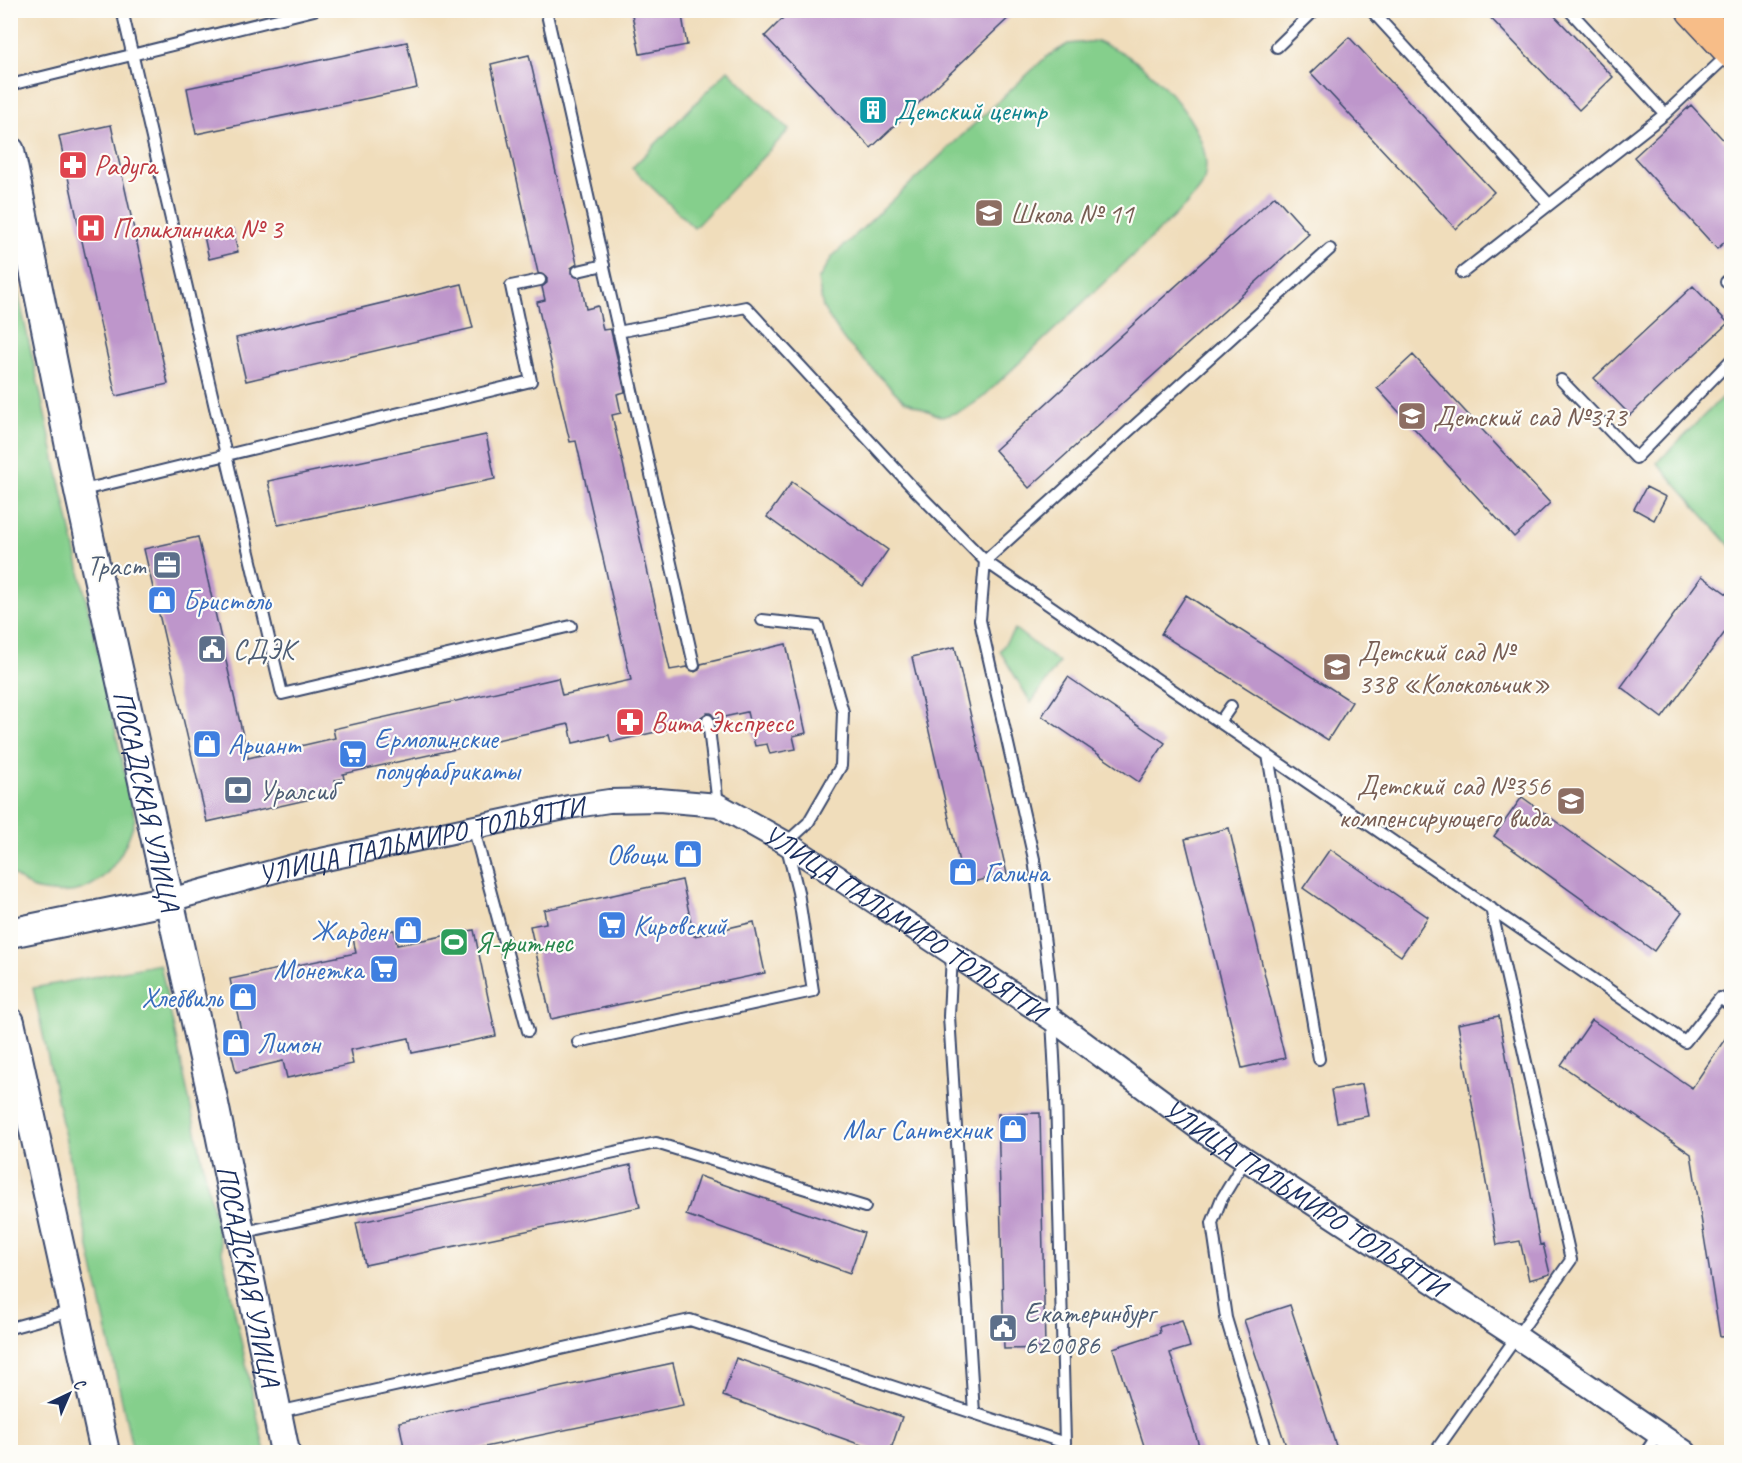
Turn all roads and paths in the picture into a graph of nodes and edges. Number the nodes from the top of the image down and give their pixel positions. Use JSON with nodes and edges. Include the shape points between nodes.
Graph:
{"nodes":[{"id":1,"x":122,"y":10,"type":"edge"},
{"id":2,"x":314,"y":10,"type":"edge"},
{"id":3,"x":546,"y":10,"type":"edge"},
{"id":4,"x":1315,"y":10,"type":"edge"},
{"id":5,"x":1371,"y":10,"type":"edge"},
{"id":6,"x":1569,"y":10,"type":"edge"},
{"id":7,"x":1693,"y":10,"type":"edge"},
{"id":8,"x":1277,"y":47,"type":"dead end"},
{"id":9,"x":1731,"y":52,"type":"edge"},
{"id":10,"x":133,"y":55,"type":"junction"},
{"id":11,"x":10,"y":85,"type":"edge"},
{"id":12,"x":1665,"y":114,"type":"junction"},
{"id":13,"x":10,"y":151,"type":"edge"},
{"id":14,"x":1548,"y":203,"type":"junction"},
{"id":15,"x":1330,"y":249,"type":"dead end"},
{"id":16,"x":604,"y":265,"type":"junction"},
{"id":17,"x":578,"y":271,"type":"dead end"},
{"id":18,"x":1462,"y":273,"type":"dead end"},
{"id":19,"x":540,"y":280,"type":"dead end"},
{"id":20,"x":618,"y":332,"type":"junction"},
{"id":21,"x":1731,"y":359,"type":"edge"},
{"id":22,"x":1561,"y":380,"type":"dead end"},
{"id":23,"x":227,"y":457,"type":"junction"},
{"id":24,"x":79,"y":491,"type":"junction"},
{"id":25,"x":985,"y":561,"type":"junction"},
{"id":26,"x":762,"y":621,"type":"dead end"},
{"id":27,"x":571,"y":626,"type":"dead end"},
{"id":28,"x":694,"y":665,"type":"dead end"},
{"id":29,"x":1231,"y":706,"type":"dead end"},
{"id":30,"x":708,"y":720,"type":"dead end"},
{"id":31,"x":1220,"y":722,"type":"junction"},
{"id":32,"x":1268,"y":755,"type":"junction"},
{"id":33,"x":718,"y":805,"type":"junction"},
{"id":34,"x":474,"y":830,"type":"junction"},
{"id":35,"x":786,"y":843,"type":"junction"},
{"id":36,"x":170,"y":900,"type":"junction"},
{"id":37,"x":1491,"y":908,"type":"junction"},
{"id":38,"x":10,"y":933,"type":"edge"},
{"id":39,"x":952,"y":954,"type":"junction"},
{"id":40,"x":1731,"y":1007,"type":"edge"},
{"id":41,"x":1053,"y":1020,"type":"junction"},
{"id":42,"x":10,"y":1022,"type":"edge"},
{"id":43,"x":528,"y":1031,"type":"dead end"},
{"id":44,"x":579,"y":1042,"type":"dead end"},
{"id":45,"x":1319,"y":1059,"type":"dead end"},
{"id":46,"x":1245,"y":1160,"type":"junction"},
{"id":47,"x":865,"y":1207,"type":"dead end"},
{"id":48,"x":240,"y":1233,"type":"junction"},
{"id":49,"x":75,"y":1311,"type":"junction"},
{"id":50,"x":10,"y":1328,"type":"edge"},
{"id":51,"x":1517,"y":1337,"type":"junction"},
{"id":52,"x":277,"y":1412,"type":"junction"},
{"id":53,"x":974,"y":1413,"type":"junction"},
{"id":54,"x":1652,"y":1443,"type":"edge"},
{"id":55,"x":1068,"y":1448,"type":"edge"},
{"id":56,"x":105,"y":1452,"type":"edge"},
{"id":57,"x":285,"y":1452,"type":"edge"},
{"id":58,"x":1266,"y":1452,"type":"edge"},
{"id":59,"x":1435,"y":1452,"type":"edge"},
{"id":60,"x":1685,"y":1452,"type":"edge"}],
"edges":[{"from":1,"to":10,"type":"lane"},
{"from":2,"to":10,"type":"lane"},
{"from":3,"to":16,"type":"lane"},
{"from":4,"to":8,"type":"lane"},
{"from":5,"to":14,"type":"lane"},
{"from":6,"to":12,"type":"lane"},
{"from":7,"to":9,"type":"main road"},
{"from":9,"to":12,"type":"lane"},
{"from":10,"to":11,"type":"lane"},
{"from":10,"to":23,"type":"lane"},
{"from":12,"to":14,"type":"lane"},
{"from":13,"to":24,"type":"street","name":"ПОСАДСКАЯ УЛИЦА"},
{"from":14,"to":18,"type":"lane"},
{"from":15,"to":25,"type":"lane"},
{"from":16,"to":17,"type":"lane"},
{"from":16,"to":20,"type":"lane"},
{"from":19,"to":23,"type":"lane","via":[[511,286],[531,381]]},
{"from":20,"to":25,"type":"lane","via":[[746,307]]},
{"from":20,"to":28,"type":"lane"},
{"from":21,"to":22,"type":"lane","via":[[1636,459]]},
{"from":23,"to":24,"type":"lane"},
{"from":23,"to":27,"type":"lane","via":[[282,694]]},
{"from":24,"to":36,"type":"street","name":"ПОСАДСКАЯ УЛИЦА"},
{"from":25,"to":31,"type":"lane"},
{"from":25,"to":41,"type":"lane","via":[[980,620],[1034,859]]},
{"from":26,"to":35,"type":"lane","via":[[818,626],[843,712],[841,766],[808,823]]},
{"from":29,"to":31,"type":"lane"},
{"from":30,"to":33,"type":"lane"},
{"from":31,"to":32,"type":"lane"},
{"from":32,"to":37,"type":"lane"},
{"from":32,"to":45,"type":"lane"},
{"from":33,"to":34,"type":"street","name":"УЛИЦА ПАЛЬМИРО ТОЛЬЯТТИ","via":[[609,801]]},
{"from":33,"to":35,"type":"street","name":"УЛИЦА ПАЛЬМИРО ТОЛЬЯТТИ"},
{"from":34,"to":36,"type":"street","name":"УЛИЦА ПАЛЬМИРО ТОЛЬЯТТИ","via":[[293,866]]},
{"from":34,"to":43,"type":"lane"},
{"from":35,"to":39,"type":"street","name":"УЛИЦА ПАЛЬМИРО ТОЛЬЯТТИ"},
{"from":35,"to":44,"type":"lane","via":[[798,892],[813,991]]},
{"from":36,"to":38,"type":"street","name":"УЛИЦА ПАЛЬМИРО ТОЛЬЯТТИ"},
{"from":36,"to":48,"type":"street","name":"ПОСАДСКАЯ УЛИЦА"},
{"from":37,"to":40,"type":"lane","via":[[1685,1042],[1720,998]]},
{"from":37,"to":51,"type":"lane","via":[[1571,1260]]},
{"from":39,"to":41,"type":"street","name":"УЛИЦА ПАЛЬМИРО ТОЛЬЯТТИ"},
{"from":39,"to":53,"type":"lane","via":[[949,1016]]},
{"from":41,"to":46,"type":"street","name":"УЛИЦА ПАЛЬМИРО ТОЛЬЯТТИ"},
{"from":41,"to":55,"type":"lane"},
{"from":42,"to":49,"type":"street"},
{"from":46,"to":51,"type":"street","name":"УЛИЦА ПАЛЬМИРО ТОЛЬЯТТИ"},
{"from":46,"to":58,"type":"lane","via":[[1212,1223],[1226,1318]]},
{"from":47,"to":48,"type":"lane","via":[[656,1143]]},
{"from":48,"to":52,"type":"street","name":"ПОСАДСКАЯ УЛИЦА"},
{"from":49,"to":50,"type":"lane"},
{"from":49,"to":56,"type":"street"},
{"from":51,"to":54,"type":"street","name":"УЛИЦА ПАЛЬМИРО ТОЛЬЯТТИ"},
{"from":51,"to":59,"type":"lane"},
{"from":52,"to":53,"type":"lane","via":[[690,1320]]},
{"from":52,"to":57,"type":"street","name":"ПОСАДСКАЯ УЛИЦА"},
{"from":53,"to":55,"type":"lane"},
{"from":54,"to":60,"type":"street","name":"УЛИЦА ПАЛЬМИРО ТОЛЬЯТТИ"}]}
